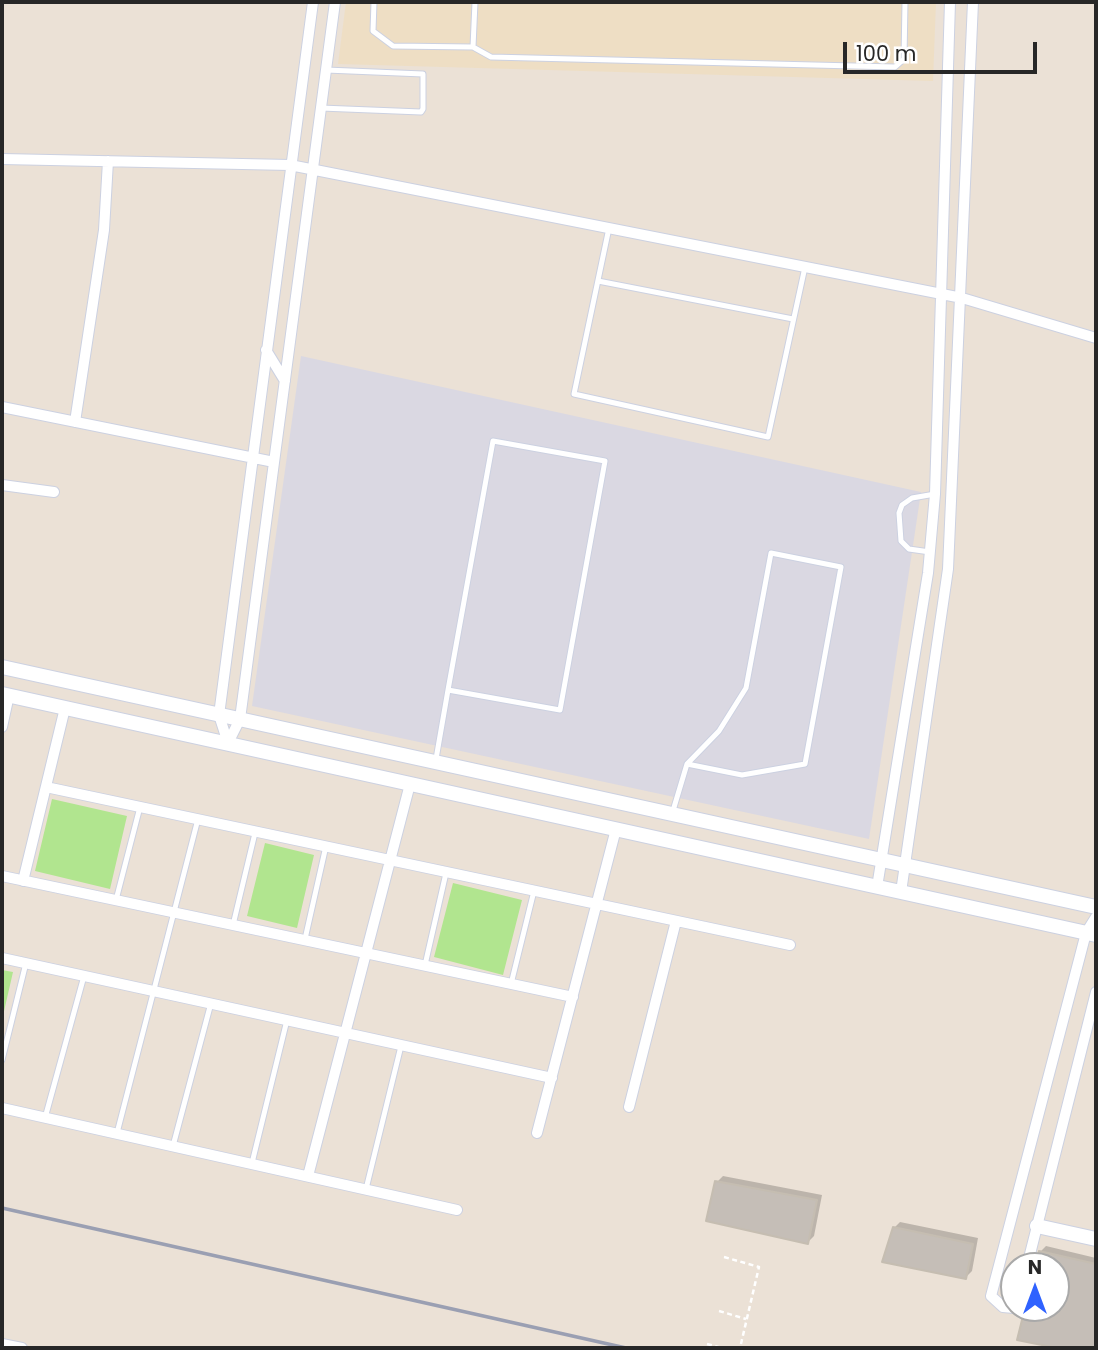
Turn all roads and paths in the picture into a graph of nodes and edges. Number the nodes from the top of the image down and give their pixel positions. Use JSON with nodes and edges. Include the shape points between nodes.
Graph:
{"nodes":[{"id":1,"x":313,"y":2,"type":"edge"},
{"id":2,"x":335,"y":2,"type":"edge"},
{"id":3,"x":374,"y":2,"type":"edge"},
{"id":4,"x":475,"y":2,"type":"edge"},
{"id":5,"x":905,"y":2,"type":"edge"},
{"id":6,"x":950,"y":2,"type":"edge"},
{"id":7,"x":973,"y":2,"type":"edge"},
{"id":8,"x":473,"y":47,"type":"junction"},
{"id":9,"x":326,"y":70,"type":"junction"},
{"id":10,"x":321,"y":108,"type":"junction"},
{"id":11,"x":2,"y":159,"type":"edge"},
{"id":12,"x":108,"y":161,"type":"junction"},
{"id":13,"x":290,"y":165,"type":"junction"},
{"id":14,"x":313,"y":170,"type":"junction"},
{"id":15,"x":609,"y":228,"type":"junction"},
{"id":16,"x":804,"y":267,"type":"junction"},
{"id":17,"x":598,"y":281,"type":"junction"},
{"id":18,"x":941,"y":294,"type":"junction"},
{"id":19,"x":962,"y":298,"type":"junction"},
{"id":20,"x":793,"y":319,"type":"junction"},
{"id":21,"x":1096,"y":338,"type":"edge"},
{"id":22,"x":266,"y":350,"type":"junction"},
{"id":23,"x":285,"y":381,"type":"junction"},
{"id":24,"x":2,"y":407,"type":"edge"},
{"id":25,"x":75,"y":422,"type":"junction"},
{"id":26,"x":252,"y":458,"type":"junction"},
{"id":27,"x":274,"y":462,"type":"junction"},
{"id":28,"x":2,"y":485,"type":"edge"},
{"id":29,"x":54,"y":492,"type":"dead end"},
{"id":30,"x":935,"y":494,"type":"junction"},
{"id":31,"x":930,"y":552,"type":"junction"},
{"id":32,"x":2,"y":667,"type":"edge"},
{"id":33,"x":448,"y":690,"type":"junction"},
{"id":34,"x":6,"y":695,"type":"edge"},
{"id":35,"x":65,"y":708,"type":"junction"},
{"id":36,"x":219,"y":715,"type":"junction"},
{"id":37,"x":240,"y":719,"type":"junction"},
{"id":38,"x":2,"y":727,"type":"edge"},
{"id":39,"x":228,"y":743,"type":"junction"},
{"id":40,"x":436,"y":762,"type":"junction"},
{"id":41,"x":687,"y":764,"type":"junction"},
{"id":42,"x":410,"y":784,"type":"junction"},
{"id":43,"x":46,"y":787,"type":"junction"},
{"id":44,"x":140,"y":807,"type":"junction"},
{"id":45,"x":672,"y":814,"type":"junction"},
{"id":46,"x":198,"y":819,"type":"junction"},
{"id":47,"x":616,"y":829,"type":"junction"},
{"id":48,"x":255,"y":831,"type":"junction"},
{"id":49,"x":326,"y":846,"type":"junction"},
{"id":50,"x":390,"y":860,"type":"junction"},
{"id":51,"x":882,"y":860,"type":"junction"},
{"id":52,"x":906,"y":865,"type":"junction"},
{"id":53,"x":446,"y":872,"type":"junction"},
{"id":54,"x":2,"y":876,"type":"edge"},
{"id":55,"x":23,"y":881,"type":"junction"},
{"id":56,"x":877,"y":887,"type":"junction"},
{"id":57,"x":534,"y":891,"type":"junction"},
{"id":58,"x":901,"y":892,"type":"junction"},
{"id":59,"x":116,"y":900,"type":"junction"},
{"id":60,"x":597,"y":904,"type":"junction"},
{"id":61,"x":1096,"y":907,"type":"edge"},
{"id":62,"x":175,"y":913,"type":"junction"},
{"id":63,"x":1096,"y":917,"type":"edge"},
{"id":64,"x":676,"y":921,"type":"junction"},
{"id":65,"x":233,"y":925,"type":"junction"},
{"id":66,"x":1091,"y":934,"type":"edge"},
{"id":67,"x":304,"y":940,"type":"junction"},
{"id":68,"x":790,"y":945,"type":"dead end"},
{"id":69,"x":366,"y":953,"type":"junction"},
{"id":70,"x":2,"y":958,"type":"edge"},
{"id":71,"x":26,"y":963,"type":"junction"},
{"id":72,"x":425,"y":965,"type":"junction"},
{"id":73,"x":84,"y":976,"type":"junction"},
{"id":74,"x":511,"y":984,"type":"junction"},
{"id":75,"x":155,"y":991,"type":"junction"},
{"id":76,"x":1096,"y":992,"type":"edge"},
{"id":77,"x":573,"y":997,"type":"junction"},
{"id":78,"x":211,"y":1003,"type":"junction"},
{"id":79,"x":288,"y":1020,"type":"junction"},
{"id":80,"x":345,"y":1033,"type":"junction"},
{"id":81,"x":402,"y":1045,"type":"junction"},
{"id":82,"x":3,"y":1047,"type":"edge"},
{"id":83,"x":2,"y":1060,"type":"edge"},
{"id":84,"x":552,"y":1078,"type":"junction"},
{"id":85,"x":629,"y":1107,"type":"dead end"},
{"id":86,"x":2,"y":1108,"type":"edge"},
{"id":87,"x":45,"y":1118,"type":"junction"},
{"id":88,"x":117,"y":1133,"type":"junction"},
{"id":89,"x":537,"y":1133,"type":"dead end"},
{"id":90,"x":173,"y":1146,"type":"junction"},
{"id":91,"x":253,"y":1163,"type":"junction"},
{"id":92,"x":308,"y":1176,"type":"junction"},
{"id":93,"x":366,"y":1189,"type":"junction"},
{"id":94,"x":457,"y":1210,"type":"dead end"},
{"id":95,"x":1037,"y":1226,"type":"junction"},
{"id":96,"x":1096,"y":1239,"type":"edge"},
{"id":97,"x":1003,"y":1252,"type":"edge"},
{"id":98,"x":1030,"y":1252,"type":"edge"},
{"id":99,"x":724,"y":1257,"type":"dead end"},
{"id":100,"x":1000,"y":1263,"type":"edge"},
{"id":101,"x":1000,"y":1304,"type":"edge"},
{"id":102,"x":719,"y":1311,"type":"dead end"},
{"id":103,"x":747,"y":1319,"type":"junction"},
{"id":104,"x":2,"y":1344,"type":"edge"},
{"id":105,"x":707,"y":1344,"type":"dead end"},
{"id":106,"x":22,"y":1348,"type":"edge"},
{"id":107,"x":722,"y":1348,"type":"edge"},
{"id":108,"x":740,"y":1348,"type":"edge"}],
"edges":[{"from":1,"to":13,"type":"street"},
{"from":2,"to":9,"type":"street"},
{"from":3,"to":8,"type":"lane","via":[[373,31],[393,46]]},
{"from":4,"to":8,"type":"lane"},
{"from":5,"to":8,"type":"lane","via":[[904,59],[895,67],[491,57]]},
{"from":6,"to":18,"type":"street"},
{"from":7,"to":19,"type":"street"},
{"from":9,"to":10,"type":"street"},
{"from":9,"to":10,"type":"lane","via":[[423,74],[423,109]]},
{"from":10,"to":14,"type":"street"},
{"from":11,"to":12,"type":"street"},
{"from":12,"to":13,"type":"street"},
{"from":12,"to":25,"type":"street","via":[[104,230]]},
{"from":13,"to":14,"type":"street"},
{"from":13,"to":22,"type":"street"},
{"from":14,"to":15,"type":"street"},
{"from":14,"to":23,"type":"street"},
{"from":15,"to":16,"type":"street"},
{"from":15,"to":17,"type":"lane"},
{"from":16,"to":18,"type":"street"},
{"from":16,"to":20,"type":"lane"},
{"from":17,"to":20,"type":"lane"},
{"from":17,"to":20,"type":"lane","via":[[574,394],[768,438]]},
{"from":18,"to":19,"type":"street"},
{"from":18,"to":30,"type":"street"},
{"from":19,"to":21,"type":"street"},
{"from":19,"to":52,"type":"street","via":[[948,569]]},
{"from":22,"to":23,"type":"street"},
{"from":22,"to":26,"type":"street"},
{"from":23,"to":27,"type":"street"},
{"from":24,"to":25,"type":"street"},
{"from":25,"to":26,"type":"street"},
{"from":26,"to":27,"type":"street"},
{"from":26,"to":36,"type":"street"},
{"from":27,"to":37,"type":"street"},
{"from":28,"to":29,"type":"street"},
{"from":30,"to":31,"type":"street"},
{"from":30,"to":31,"type":"lane","via":[[912,498],[899,513],[901,541],[909,549]]},
{"from":31,"to":51,"type":"street"},
{"from":32,"to":36,"type":"street"},
{"from":33,"to":33,"type":"lane","via":[[493,441],[604,461],[560,710]]},
{"from":33,"to":40,"type":"lane"},
{"from":34,"to":35,"type":"street"},
{"from":34,"to":38,"type":"street"},
{"from":35,"to":39,"type":"street"},
{"from":35,"to":43,"type":"street"},
{"from":36,"to":37,"type":"street"},
{"from":36,"to":39,"type":"street"},
{"from":37,"to":39,"type":"street"},
{"from":37,"to":40,"type":"street"},
{"from":39,"to":42,"type":"street"},
{"from":40,"to":45,"type":"street"},
{"from":41,"to":41,"type":"lane","via":[[719,731],[746,688],[771,553],[841,567],[805,764],[742,775]]},
{"from":41,"to":45,"type":"lane"},
{"from":42,"to":47,"type":"street"},
{"from":42,"to":50,"type":"street"},
{"from":43,"to":44,"type":"street"},
{"from":43,"to":55,"type":"street"},
{"from":44,"to":46,"type":"street"},
{"from":44,"to":59,"type":"lane"},
{"from":45,"to":51,"type":"street"},
{"from":46,"to":48,"type":"street"},
{"from":46,"to":62,"type":"lane"},
{"from":47,"to":56,"type":"street"},
{"from":47,"to":60,"type":"street"},
{"from":48,"to":49,"type":"street"},
{"from":48,"to":65,"type":"lane"},
{"from":49,"to":50,"type":"street"},
{"from":49,"to":67,"type":"lane"},
{"from":50,"to":53,"type":"street"},
{"from":50,"to":69,"type":"street"},
{"from":51,"to":52,"type":"street"},
{"from":51,"to":56,"type":"street"},
{"from":52,"to":58,"type":"street"},
{"from":52,"to":61,"type":"street"},
{"from":53,"to":57,"type":"street"},
{"from":53,"to":72,"type":"lane"},
{"from":54,"to":55,"type":"street"},
{"from":55,"to":59,"type":"street"},
{"from":56,"to":58,"type":"street"},
{"from":57,"to":60,"type":"street"},
{"from":57,"to":74,"type":"lane"},
{"from":58,"to":66,"type":"street"},
{"from":59,"to":62,"type":"street"},
{"from":60,"to":64,"type":"street"},
{"from":60,"to":77,"type":"street"},
{"from":62,"to":65,"type":"street"},
{"from":62,"to":75,"type":"lane"},
{"from":63,"to":66,"type":"street"},
{"from":64,"to":68,"type":"street"},
{"from":64,"to":85,"type":"street"},
{"from":65,"to":67,"type":"street"},
{"from":66,"to":97,"type":"street"},
{"from":67,"to":69,"type":"street"},
{"from":69,"to":72,"type":"street"},
{"from":69,"to":80,"type":"street"},
{"from":70,"to":71,"type":"street"},
{"from":71,"to":73,"type":"street"},
{"from":71,"to":82,"type":"lane"},
{"from":72,"to":74,"type":"street"},
{"from":73,"to":75,"type":"street"},
{"from":73,"to":87,"type":"lane"},
{"from":74,"to":77,"type":"street"},
{"from":75,"to":78,"type":"street"},
{"from":75,"to":88,"type":"lane"},
{"from":76,"to":95,"type":"street"},
{"from":77,"to":84,"type":"street"},
{"from":78,"to":79,"type":"street"},
{"from":78,"to":90,"type":"lane"},
{"from":79,"to":80,"type":"street"},
{"from":79,"to":91,"type":"lane"},
{"from":80,"to":81,"type":"street"},
{"from":80,"to":92,"type":"street"},
{"from":81,"to":84,"type":"street"},
{"from":81,"to":93,"type":"lane"},
{"from":82,"to":83,"type":"lane"},
{"from":84,"to":89,"type":"street"},
{"from":86,"to":87,"type":"street"},
{"from":87,"to":88,"type":"street"},
{"from":88,"to":90,"type":"street"},
{"from":90,"to":91,"type":"street"},
{"from":91,"to":92,"type":"street"},
{"from":92,"to":93,"type":"street"},
{"from":93,"to":94,"type":"street"},
{"from":95,"to":96,"type":"street"},
{"from":95,"to":98,"type":"street"},
{"from":99,"to":103,"type":"path","via":[[759,1267]]},
{"from":100,"to":101,"type":"street","via":[[991,1296]]},
{"from":102,"to":103,"type":"path"},
{"from":103,"to":108,"type":"path"},
{"from":104,"to":106,"type":"street"},
{"from":105,"to":107,"type":"path"}]}
